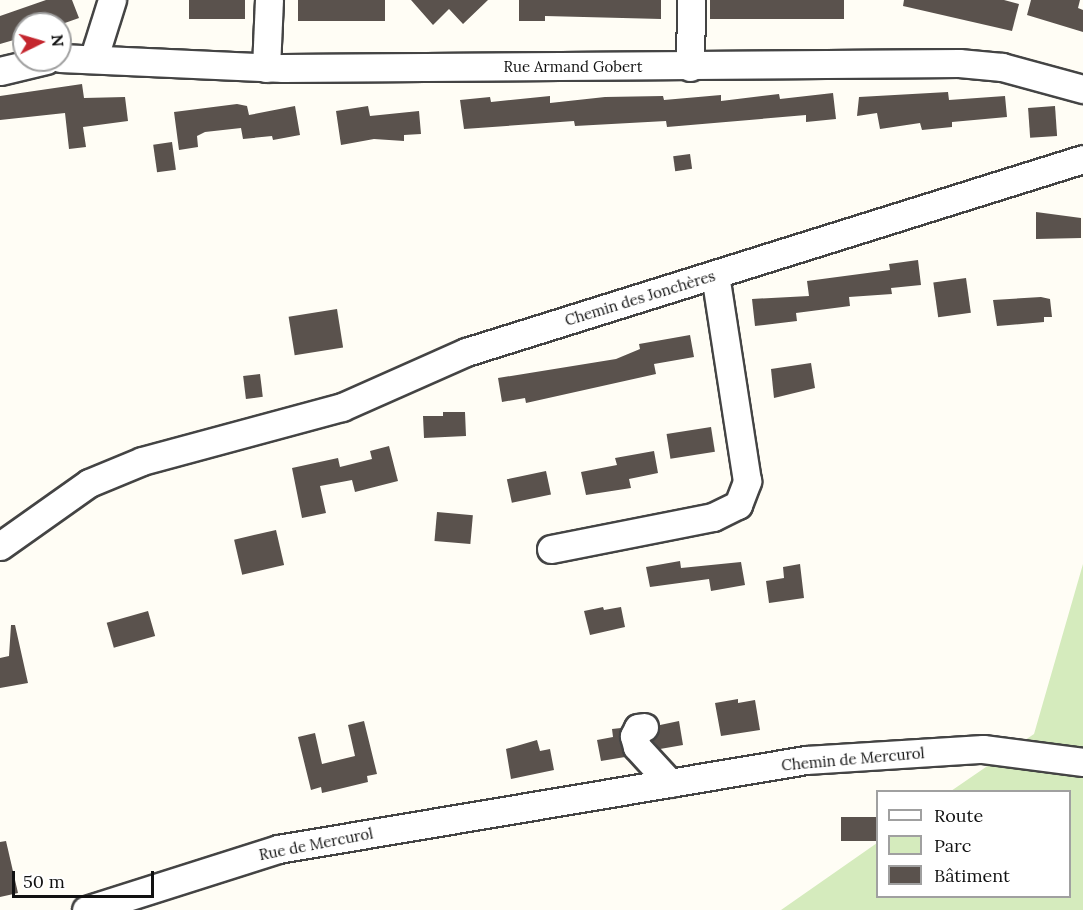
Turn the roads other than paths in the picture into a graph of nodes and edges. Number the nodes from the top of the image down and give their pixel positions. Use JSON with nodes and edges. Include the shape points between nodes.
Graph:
{"nodes":[{"id":1,"x":112,"y":0,"type":"edge"},
{"id":2,"x":269,"y":0,"type":"edge"},
{"id":3,"x":692,"y":0,"type":"edge"},
{"id":4,"x":94,"y":57,"type":"junction"},
{"id":5,"x":72,"y":58,"type":"edge"},
{"id":6,"x":690,"y":67,"type":"junction"},
{"id":7,"x":266,"y":68,"type":"junction"},
{"id":8,"x":1083,"y":89,"type":"edge"},
{"id":9,"x":1083,"y":159,"type":"edge"},
{"id":10,"x":716,"y":275,"type":"junction"},
{"id":11,"x":0,"y":546,"type":"edge"},
{"id":12,"x":551,"y":549,"type":"dead end"},
{"id":13,"x":644,"y":727,"type":"dead end"},
{"id":14,"x":1083,"y":762,"type":"edge"},
{"id":15,"x":670,"y":783,"type":"junction"},
{"id":16,"x":553,"y":802,"type":"joint"},
{"id":17,"x":86,"y":910,"type":"edge"}],
"edges":[{"from":1,"to":4,"type":"street"},
{"from":2,"to":7,"type":"street"},
{"from":3,"to":6,"type":"street"},
{"from":4,"to":5,"type":"street","name":"Rue Armand Gobert"},
{"from":4,"to":7,"type":"street","name":"Rue Armand Gobert","via":[[123,62]]},
{"from":6,"to":7,"type":"street","name":"Rue Armand Gobert"},
{"from":6,"to":8,"type":"street","name":"Rue Armand Gobert","via":[[959,63],[1002,67]]},
{"from":9,"to":10,"type":"street","name":"Chemin des Jonchères"},
{"from":10,"to":11,"type":"street","name":"Chemin des Jonchères","via":[[466,352],[342,407],[142,461],[89,483]]},
{"from":10,"to":12,"type":"street","via":[[747,481],[738,505],[713,517]]},
{"from":13,"to":15,"type":"street","via":[[638,728],[634,736],[637,747]]},
{"from":14,"to":15,"type":"street","name":"Chemin de Mercurol","via":[[983,749],[806,760]]},
{"from":15,"to":16,"type":"street","name":"Chemin de Mercurol"},
{"from":16,"to":17,"type":"street","name":"Rue de Mercurol","via":[[278,849]]}]}
